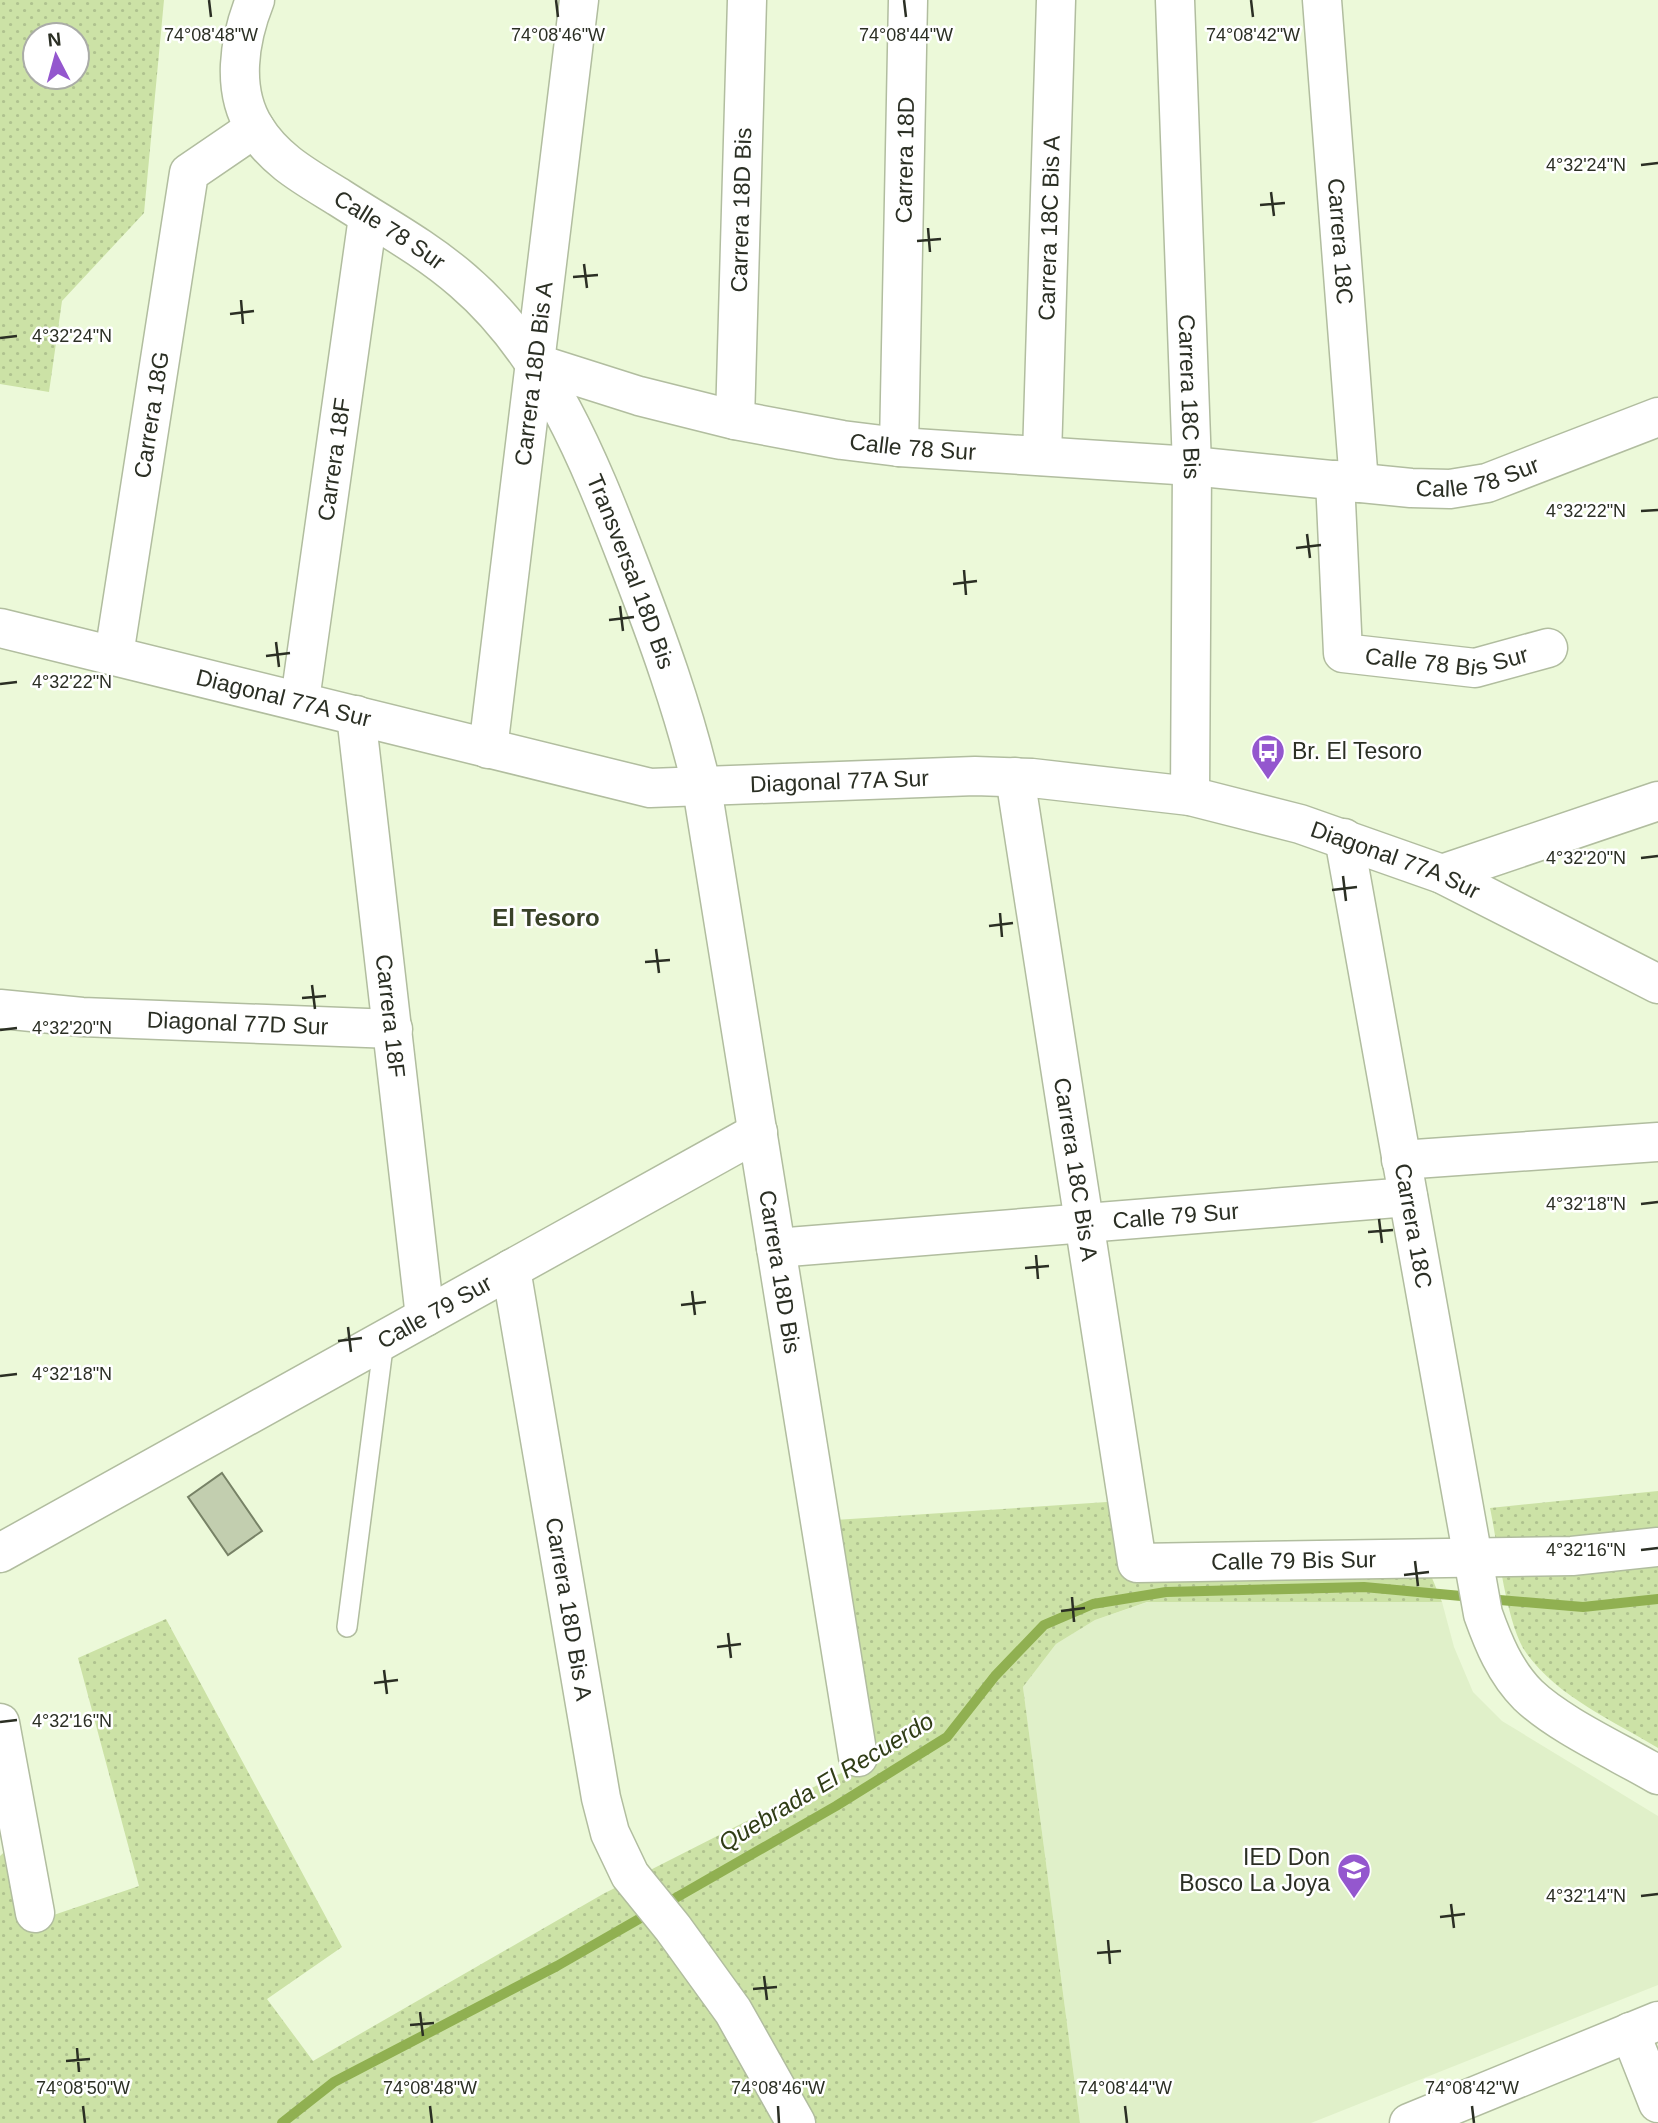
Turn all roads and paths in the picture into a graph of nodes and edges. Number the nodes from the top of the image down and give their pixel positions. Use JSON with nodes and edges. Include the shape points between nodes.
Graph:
{"nodes":[{"id":1,"x":255,"y":0,"type":"edge"},
{"id":2,"x":579,"y":0,"type":"edge"},
{"id":3,"x":747,"y":0,"type":"edge"},
{"id":4,"x":908,"y":0,"type":"edge"},
{"id":5,"x":1056,"y":0,"type":"edge"},
{"id":6,"x":1175,"y":0,"type":"edge"},
{"id":7,"x":1322,"y":0,"type":"edge"},
{"id":8,"x":255,"y":128,"type":"junction"},
{"id":9,"x":369,"y":217,"type":"junction"},
{"id":10,"x":535,"y":363,"type":"junction"},
{"id":11,"x":1658,"y":417,"type":"edge"},
{"id":12,"x":735,"y":420,"type":"junction"},
{"id":13,"x":898,"y":447,"type":"junction"},
{"id":14,"x":1042,"y":456,"type":"junction"},
{"id":15,"x":1192,"y":466,"type":"junction"},
{"id":16,"x":1347,"y":481,"type":"junction"},
{"id":17,"x":0,"y":628,"type":"edge"},
{"id":18,"x":1548,"y":648,"type":"dead end"},
{"id":19,"x":1343,"y":653,"type":"joint"},
{"id":20,"x":114,"y":655,"type":"junction"},
{"id":21,"x":300,"y":700,"type":"junction"},
{"id":22,"x":356,"y":715,"type":"junction"},
{"id":23,"x":488,"y":749,"type":"junction"},
{"id":24,"x":1015,"y":777,"type":"junction"},
{"id":25,"x":702,"y":788,"type":"junction"},
{"id":26,"x":1190,"y":796,"type":"junction"},
{"id":27,"x":1658,"y":801,"type":"edge"},
{"id":28,"x":1344,"y":838,"type":"junction"},
{"id":29,"x":1442,"y":874,"type":"junction"},
{"id":30,"x":1658,"y":984,"type":"edge"},
{"id":31,"x":0,"y":1009,"type":"edge"},
{"id":32,"x":393,"y":1029,"type":"junction"},
{"id":33,"x":758,"y":1132,"type":"junction"},
{"id":34,"x":1658,"y":1142,"type":"edge"},
{"id":35,"x":1401,"y":1160,"type":"junction"},
{"id":36,"x":1408,"y":1197,"type":"junction"},
{"id":37,"x":1084,"y":1223,"type":"junction"},
{"id":38,"x":776,"y":1248,"type":"junction"},
{"id":39,"x":511,"y":1269,"type":"junction"},
{"id":40,"x":425,"y":1317,"type":"junction"},
{"id":41,"x":384,"y":1340,"type":"junction"},
{"id":42,"x":1658,"y":1547,"type":"edge"},
{"id":43,"x":0,"y":1553,"type":"edge"},
{"id":44,"x":1137,"y":1563,"type":"joint"},
{"id":45,"x":1478,"y":1586,"type":"junction"},
{"id":46,"x":347,"y":1627,"type":"dead end"},
{"id":47,"x":0,"y":1723,"type":"edge"},
{"id":48,"x":858,"y":1757,"type":"dead end"},
{"id":49,"x":1658,"y":1775,"type":"edge"},
{"id":50,"x":35,"y":1913,"type":"dead end"},
{"id":51,"x":1644,"y":2027,"type":"edge"},
{"id":52,"x":1658,"y":2103,"type":"edge"},
{"id":53,"x":796,"y":2123,"type":"edge"},
{"id":54,"x":1409,"y":2123,"type":"edge"}],
"edges":[{"from":1,"to":8,"type":"street","via":[[240,63],[246,111]]},
{"from":2,"to":10,"type":"street","name":"Carrera 18D Bis A"},
{"from":3,"to":12,"type":"street","name":"Carrera 18D Bis"},
{"from":4,"to":13,"type":"street","name":"Carrera 18D"},
{"from":5,"to":14,"type":"street","name":"Carrera 18C Bis A"},
{"from":6,"to":15,"type":"street","name":"Carrera 18C Bis"},
{"from":7,"to":16,"type":"street","name":"Carrera 18C"},
{"from":8,"to":9,"type":"street","name":"Calle 78 Sur","via":[[283,162]]},
{"from":8,"to":20,"type":"street","name":"Carrera 18G","via":[[189,173]]},
{"from":9,"to":10,"type":"street","name":"Calle 78 Sur","via":[[462,280],[514,332]]},
{"from":9,"to":21,"type":"street","name":"Carrera 18F"},
{"from":10,"to":12,"type":"street","name":"Calle 78 Sur"},
{"from":10,"to":23,"type":"street","name":"Carrera 18D Bis A"},
{"from":10,"to":25,"type":"street","name":"Transversal 18D Bis","via":[[565,416],[617,533],[674,684]]},
{"from":11,"to":16,"type":"street","name":"Calle 78 Sur","via":[[1487,483],[1450,489]]},
{"from":12,"to":13,"type":"street","name":"Calle 78 Sur"},
{"from":13,"to":14,"type":"street","name":"Calle 78 Sur"},
{"from":14,"to":15,"type":"street","name":"Calle 78 Sur"},
{"from":15,"to":16,"type":"street","name":"Calle 78 Sur"},
{"from":15,"to":26,"type":"street","name":"Carrera 18C Bis"},
{"from":16,"to":19,"type":"street","name":"Carrera 18C"},
{"from":17,"to":20,"type":"street","name":"Diagonal 77A Sur"},
{"from":18,"to":19,"type":"street","name":"Calle 78 Bis Sur","via":[[1475,668]]},
{"from":20,"to":21,"type":"street","name":"Diagonal 77A Sur"},
{"from":21,"to":22,"type":"street","name":"Diagonal 77A Sur"},
{"from":22,"to":23,"type":"street","name":"Diagonal 77A Sur"},
{"from":22,"to":32,"type":"street","name":"Carrera 18F"},
{"from":23,"to":25,"type":"street","name":"Diagonal 77A Sur","via":[[623,783]]},
{"from":24,"to":25,"type":"street","name":"Diagonal 77A Sur","via":[[888,777]]},
{"from":24,"to":26,"type":"street","name":"Diagonal 77A Sur"},
{"from":24,"to":37,"type":"street","name":"Carrera 18C Bis A"},
{"from":25,"to":33,"type":"street","name":"Carrera 18D Bis"},
{"from":26,"to":28,"type":"street","name":"Diagonal 77A Sur"},
{"from":27,"to":29,"type":"street"},
{"from":28,"to":29,"type":"street","name":"Diagonal 77A Sur"},
{"from":28,"to":35,"type":"street","name":"Carrera 18C"},
{"from":29,"to":30,"type":"street","name":"Diagonal 77A Sur"},
{"from":31,"to":32,"type":"street","name":"Diagonal 77D Sur","via":[[82,1017]]},
{"from":32,"to":40,"type":"street","name":"Carrera 18F"},
{"from":33,"to":38,"type":"street","name":"Carrera 18D Bis"},
{"from":33,"to":39,"type":"street","name":"Calle 79 Sur"},
{"from":34,"to":35,"type":"street"},
{"from":35,"to":36,"type":"street","name":"Carrera 18C"},
{"from":36,"to":37,"type":"street","name":"Calle 79 Sur"},
{"from":36,"to":45,"type":"street","name":"Carrera 18C"},
{"from":37,"to":38,"type":"street","name":"Calle 79 Sur"},
{"from":37,"to":44,"type":"street","name":"Carrera 18C Bis A"},
{"from":38,"to":48,"type":"street","name":"Carrera 18D Bis"},
{"from":39,"to":40,"type":"street","name":"Calle 79 Sur"},
{"from":39,"to":53,"type":"street","name":"Carrera 18D Bis A","via":[[610,1833],[630,1875],[733,2011]]},
{"from":40,"to":41,"type":"street","name":"Calle 79 Sur"},
{"from":41,"to":43,"type":"street","name":"Calle 79 Sur"},
{"from":41,"to":46,"type":"lane"},
{"from":42,"to":45,"type":"street","name":"Calle 79 Bis Sur","via":[[1572,1556]]},
{"from":44,"to":45,"type":"street","name":"Calle 79 Bis Sur"},
{"from":45,"to":49,"type":"street","name":"Carrera 18C","via":[[1499,1652],[1527,1694]]},
{"from":47,"to":50,"type":"street"},
{"from":51,"to":52,"type":"street"},
{"from":51,"to":54,"type":"street"}]}
